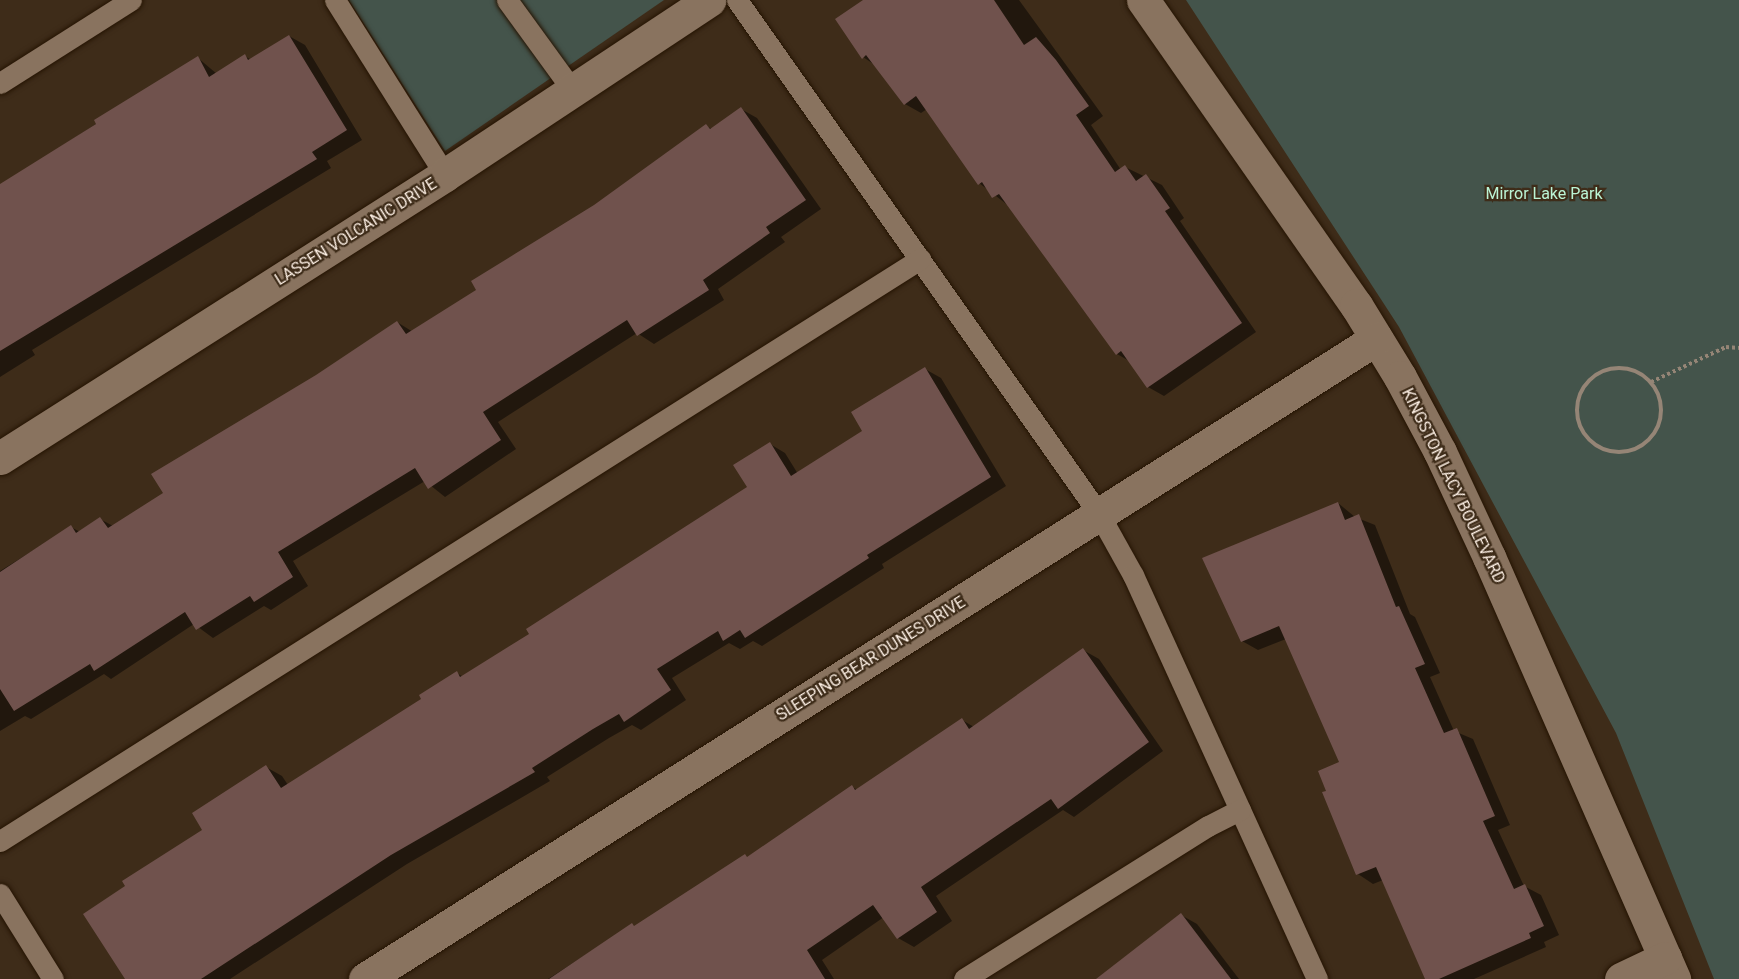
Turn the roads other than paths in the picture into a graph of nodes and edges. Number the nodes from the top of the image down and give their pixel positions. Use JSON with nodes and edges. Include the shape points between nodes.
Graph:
{"nodes":[{"id":1,"x":131,"y":0,"type":"edge"},
{"id":2,"x":334,"y":0,"type":"edge"},
{"id":3,"x":507,"y":0,"type":"edge"},
{"id":4,"x":709,"y":0,"type":"edge"},
{"id":5,"x":737,"y":0,"type":"edge"},
{"id":6,"x":1143,"y":0,"type":"edge"},
{"id":7,"x":0,"y":83,"type":"edge"},
{"id":8,"x":573,"y":91,"type":"junction"},
{"id":9,"x":445,"y":175,"type":"junction"},
{"id":10,"x":920,"y":259,"type":"junction"},
{"id":11,"x":1376,"y":339,"type":"junction"},
{"id":12,"x":0,"y":458,"type":"edge"},
{"id":13,"x":1099,"y":514,"type":"junction"},
{"id":14,"x":1240,"y":810,"type":"junction"},
{"id":15,"x":0,"y":841,"type":"edge"},
{"id":16,"x":0,"y":894,"type":"edge"},
{"id":17,"x":1670,"y":969,"type":"edge"},
{"id":18,"x":53,"y":979,"type":"edge"},
{"id":19,"x":365,"y":979,"type":"edge"},
{"id":20,"x":964,"y":979,"type":"edge"},
{"id":21,"x":1317,"y":979,"type":"edge"},
{"id":22,"x":1621,"y":979,"type":"edge"}],
"edges":[{"from":1,"to":7,"type":"lane"},
{"from":2,"to":9,"type":"lane"},
{"from":3,"to":8,"type":"lane"},
{"from":4,"to":8,"type":"street","name":"LASSEN VOLCANIC DRIVE"},
{"from":5,"to":10,"type":"lane"},
{"from":6,"to":11,"type":"street","name":"KINGSTON LACY BOULEVARD"},
{"from":8,"to":9,"type":"street","name":"LASSEN VOLCANIC DRIVE"},
{"from":9,"to":12,"type":"street","name":"LASSEN VOLCANIC DRIVE"},
{"from":10,"to":13,"type":"lane"},
{"from":10,"to":15,"type":"lane"},
{"from":11,"to":13,"type":"street","name":"SLEEPING BEAR DUNES DRIVE"},
{"from":11,"to":17,"type":"street","name":"KINGSTON LACY BOULEVARD","via":[[1440,452]]},
{"from":13,"to":14,"type":"lane","via":[[1133,575]]},
{"from":13,"to":19,"type":"street","name":"SLEEPING BEAR DUNES DRIVE"},
{"from":14,"to":20,"type":"lane","via":[[1208,826]]},
{"from":14,"to":21,"type":"lane"},
{"from":16,"to":18,"type":"lane"},
{"from":17,"to":22,"type":"street"}]}
